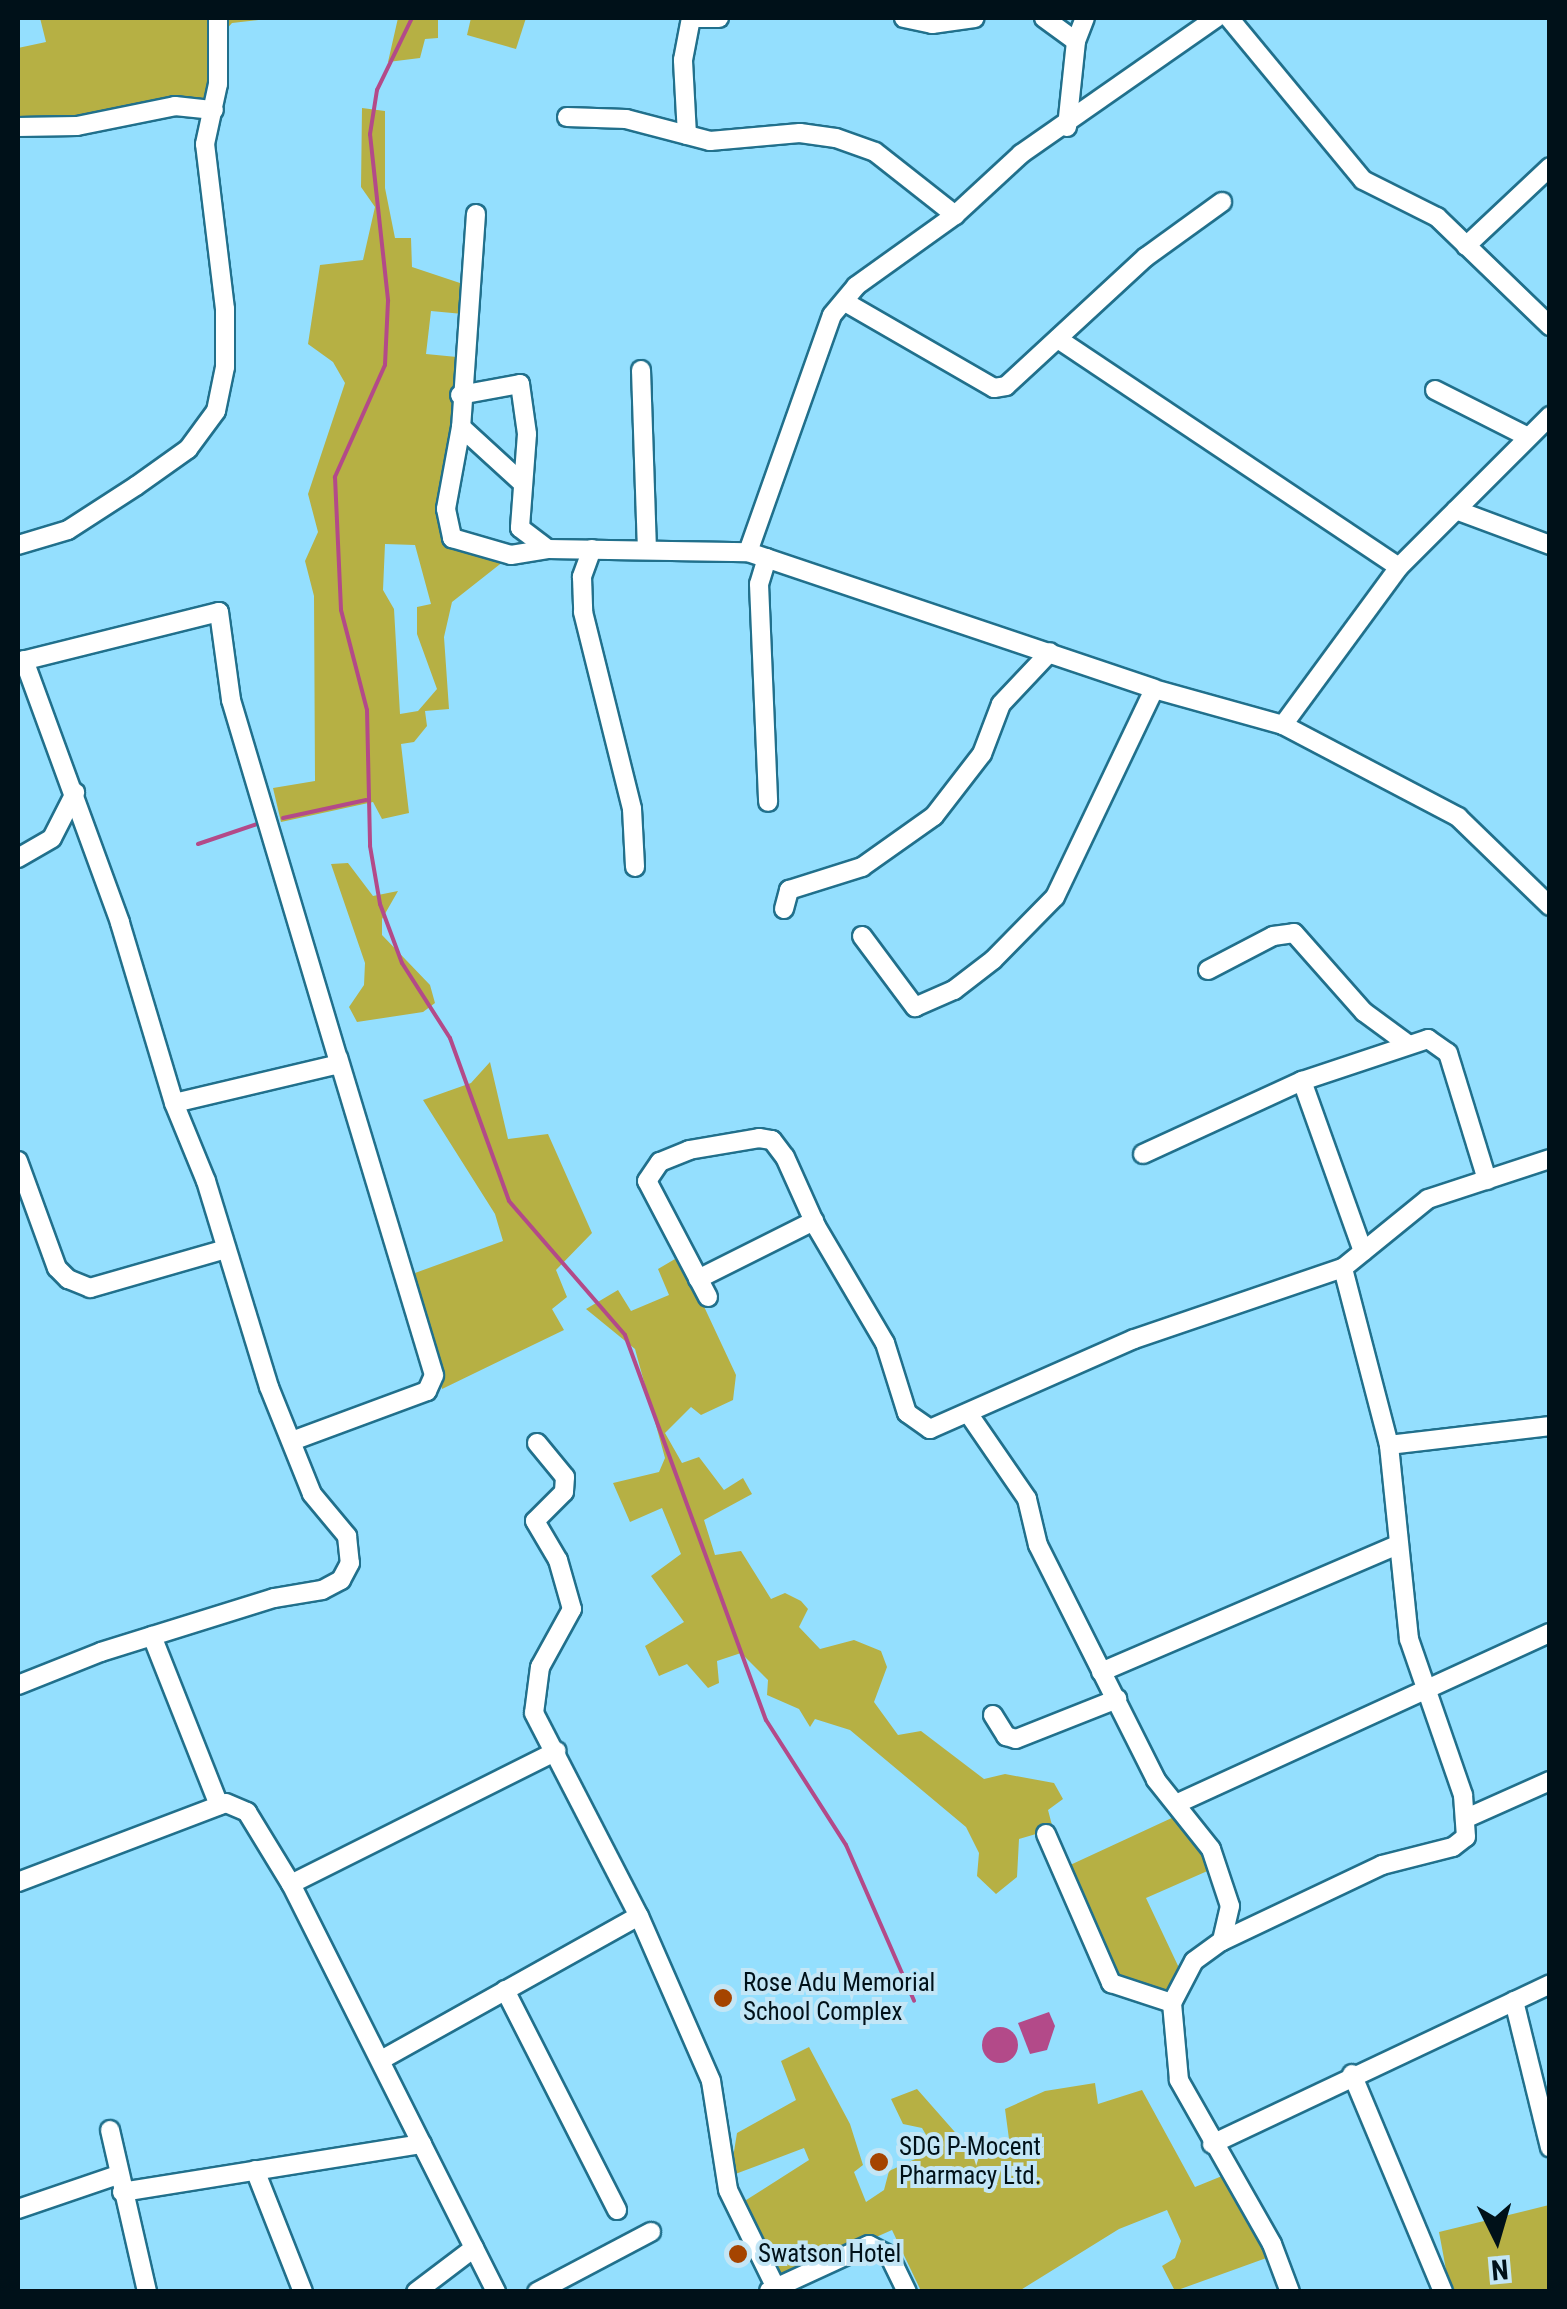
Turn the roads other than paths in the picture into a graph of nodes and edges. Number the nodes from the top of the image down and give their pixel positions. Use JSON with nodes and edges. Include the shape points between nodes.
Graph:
{"nodes":[{"id":1,"x":218,"y":18,"type":"edge"},
{"id":2,"x":694,"y":18,"type":"edge"},
{"id":3,"x":719,"y":18,"type":"edge"},
{"id":4,"x":904,"y":18,"type":"edge"},
{"id":5,"x":975,"y":18,"type":"edge"},
{"id":6,"x":1044,"y":18,"type":"edge"},
{"id":7,"x":1085,"y":18,"type":"edge"},
{"id":8,"x":1216,"y":18,"type":"edge"},
{"id":9,"x":1229,"y":18,"type":"edge"},
{"id":10,"x":1076,"y":41,"type":"junction"},
{"id":11,"x":214,"y":110,"type":"junction"},
{"id":12,"x":566,"y":117,"type":"dead end"},
{"id":13,"x":1067,"y":127,"type":"junction"},
{"id":14,"x":18,"y":128,"type":"edge"},
{"id":15,"x":687,"y":136,"type":"junction"},
{"id":16,"x":1550,"y":166,"type":"edge"},
{"id":17,"x":1222,"y":202,"type":"dead end"},
{"id":18,"x":476,"y":214,"type":"dead end"},
{"id":19,"x":955,"y":215,"type":"junction"},
{"id":20,"x":1466,"y":246,"type":"junction"},
{"id":21,"x":845,"y":302,"type":"junction"},
{"id":22,"x":1550,"y":326,"type":"edge"},
{"id":23,"x":1058,"y":339,"type":"junction"},
{"id":24,"x":641,"y":370,"type":"dead end"},
{"id":25,"x":1435,"y":390,"type":"dead end"},
{"id":26,"x":460,"y":395,"type":"junction"},
{"id":27,"x":1550,"y":416,"type":"edge"},
{"id":28,"x":461,"y":427,"type":"junction"},
{"id":29,"x":1528,"y":437,"type":"junction"},
{"id":30,"x":521,"y":482,"type":"junction"},
{"id":31,"x":1456,"y":510,"type":"junction"},
{"id":32,"x":18,"y":545,"type":"edge"},
{"id":33,"x":1550,"y":545,"type":"edge"},
{"id":34,"x":592,"y":548,"type":"junction"},
{"id":35,"x":548,"y":549,"type":"junction"},
{"id":36,"x":647,"y":550,"type":"junction"},
{"id":37,"x":748,"y":552,"type":"junction"},
{"id":38,"x":767,"y":558,"type":"junction"},
{"id":39,"x":1399,"y":567,"type":"junction"},
{"id":40,"x":1050,"y":652,"type":"junction"},
{"id":41,"x":21,"y":661,"type":"edge"},
{"id":42,"x":1154,"y":689,"type":"junction"},
{"id":43,"x":1283,"y":725,"type":"junction"},
{"id":44,"x":75,"y":793,"type":"junction"},
{"id":45,"x":768,"y":802,"type":"dead end"},
{"id":46,"x":18,"y":858,"type":"edge"},
{"id":47,"x":636,"y":867,"type":"dead end"},
{"id":48,"x":1549,"y":905,"type":"edge"},
{"id":49,"x":784,"y":909,"type":"dead end"},
{"id":50,"x":862,"y":936,"type":"dead end"},
{"id":51,"x":1208,"y":970,"type":"dead end"},
{"id":52,"x":1406,"y":1043,"type":"junction"},
{"id":53,"x":338,"y":1058,"type":"junction"},
{"id":54,"x":1302,"y":1081,"type":"junction"},
{"id":55,"x":174,"y":1103,"type":"junction"},
{"id":56,"x":1143,"y":1154,"type":"dead end"},
{"id":57,"x":1550,"y":1159,"type":"edge"},
{"id":58,"x":18,"y":1160,"type":"edge"},
{"id":59,"x":1487,"y":1180,"type":"junction"},
{"id":60,"x":814,"y":1222,"type":"junction"},
{"id":61,"x":226,"y":1250,"type":"junction"},
{"id":62,"x":1363,"y":1251,"type":"junction"},
{"id":63,"x":1343,"y":1268,"type":"junction"},
{"id":64,"x":968,"y":1413,"type":"junction"},
{"id":65,"x":1550,"y":1426,"type":"edge"},
{"id":66,"x":292,"y":1441,"type":"junction"},
{"id":67,"x":537,"y":1443,"type":"dead end"},
{"id":68,"x":1388,"y":1445,"type":"junction"},
{"id":69,"x":1399,"y":1544,"type":"junction"},
{"id":70,"x":1550,"y":1633,"type":"edge"},
{"id":71,"x":152,"y":1636,"type":"junction"},
{"id":72,"x":1101,"y":1672,"type":"junction"},
{"id":73,"x":18,"y":1686,"type":"edge"},
{"id":74,"x":1424,"y":1694,"type":"junction"},
{"id":75,"x":1117,"y":1700,"type":"junction"},
{"id":76,"x":992,"y":1715,"type":"dead end"},
{"id":77,"x":558,"y":1751,"type":"junction"},
{"id":78,"x":1550,"y":1781,"type":"edge"},
{"id":79,"x":1176,"y":1804,"type":"junction"},
{"id":80,"x":219,"y":1806,"type":"junction"},
{"id":81,"x":1469,"y":1817,"type":"junction"},
{"id":82,"x":1046,"y":1834,"type":"dead end"},
{"id":83,"x":18,"y":1882,"type":"edge"},
{"id":84,"x":291,"y":1884,"type":"junction"},
{"id":85,"x":639,"y":1916,"type":"junction"},
{"id":86,"x":1222,"y":1941,"type":"junction"},
{"id":87,"x":1550,"y":1984,"type":"edge"},
{"id":88,"x":505,"y":1990,"type":"junction"},
{"id":89,"x":1514,"y":2001,"type":"junction"},
{"id":90,"x":1172,"y":2002,"type":"junction"},
{"id":91,"x":381,"y":2060,"type":"junction"},
{"id":92,"x":1352,"y":2074,"type":"junction"},
{"id":93,"x":110,"y":2130,"type":"dead end"},
{"id":94,"x":422,"y":2144,"type":"junction"},
{"id":95,"x":1212,"y":2144,"type":"junction"},
{"id":96,"x":1550,"y":2148,"type":"edge"},
{"id":97,"x":255,"y":2170,"type":"junction"},
{"id":98,"x":120,"y":2184,"type":"junction"},
{"id":99,"x":18,"y":2209,"type":"edge"},
{"id":100,"x":616,"y":2210,"type":"dead end"},
{"id":101,"x":651,"y":2232,"type":"dead end"},
{"id":102,"x":474,"y":2248,"type":"junction"},
{"id":103,"x":772,"y":2289,"type":"edge"},
{"id":104,"x":148,"y":2292,"type":"edge"},
{"id":105,"x":303,"y":2292,"type":"edge"},
{"id":106,"x":416,"y":2292,"type":"edge"},
{"id":107,"x":496,"y":2292,"type":"edge"},
{"id":108,"x":536,"y":2292,"type":"edge"},
{"id":109,"x":907,"y":2292,"type":"edge"},
{"id":110,"x":1290,"y":2292,"type":"edge"},
{"id":111,"x":1443,"y":2292,"type":"edge"}],
"edges":[{"from":1,"to":11,"type":"street"},
{"from":2,"to":3,"type":"street"},
{"from":2,"to":15,"type":"street","via":[[683,60]]},
{"from":4,"to":5,"type":"street","via":[[932,24]]},
{"from":6,"to":10,"type":"street"},
{"from":7,"to":10,"type":"street"},
{"from":8,"to":13,"type":"street"},
{"from":9,"to":20,"type":"street","via":[[1364,180],[1437,217]]},
{"from":10,"to":13,"type":"street"},
{"from":11,"to":14,"type":"street","via":[[176,106],[76,126]]},
{"from":11,"to":32,"type":"street","via":[[206,144],[225,309],[225,367],[216,410],[188,449],[136,486],[68,530]]},
{"from":12,"to":15,"type":"street","via":[[626,119]]},
{"from":13,"to":19,"type":"street","via":[[1020,154]]},
{"from":15,"to":19,"type":"street","via":[[836,138],[875,152]]},
{"from":16,"to":20,"type":"street"},
{"from":17,"to":23,"type":"street","via":[[1146,257]]},
{"from":18,"to":26,"type":"street"},
{"from":19,"to":21,"type":"street"},
{"from":20,"to":22,"type":"street"},
{"from":21,"to":23,"type":"street","via":[[994,388],[1006,386]]},
{"from":21,"to":37,"type":"street","via":[[832,315],[804,386]]},
{"from":23,"to":39,"type":"street"},
{"from":24,"to":36,"type":"street"},
{"from":25,"to":29,"type":"street"},
{"from":26,"to":28,"type":"street"},
{"from":26,"to":30,"type":"street","via":[[520,384],[527,434]]},
{"from":27,"to":29,"type":"street"},
{"from":28,"to":30,"type":"street"},
{"from":28,"to":35,"type":"street","via":[[446,509],[452,538],[511,556]]},
{"from":29,"to":31,"type":"street"},
{"from":30,"to":35,"type":"street","via":[[520,528]]},
{"from":31,"to":33,"type":"street"},
{"from":31,"to":39,"type":"street"},
{"from":34,"to":35,"type":"street"},
{"from":34,"to":36,"type":"street"},
{"from":34,"to":47,"type":"street","via":[[582,578],[584,612],[632,809]]},
{"from":36,"to":37,"type":"street"},
{"from":37,"to":38,"type":"street"},
{"from":38,"to":40,"type":"street"},
{"from":38,"to":45,"type":"street","via":[[759,584]]},
{"from":39,"to":43,"type":"street"},
{"from":40,"to":42,"type":"street"},
{"from":40,"to":49,"type":"street","via":[[1001,704],[964,784],[934,816],[862,867],[789,890]]},
{"from":41,"to":44,"type":"street"},
{"from":41,"to":53,"type":"street","via":[[218,612],[231,700]]},
{"from":42,"to":43,"type":"street"},
{"from":42,"to":50,"type":"street","via":[[1054,897],[994,960],[954,990],[915,1007]]},
{"from":43,"to":48,"type":"street","via":[[1458,817]]},
{"from":44,"to":46,"type":"street","via":[[52,838]]},
{"from":44,"to":55,"type":"street"},
{"from":51,"to":52,"type":"street","via":[[1273,936],[1294,933],[1364,1012]]},
{"from":52,"to":54,"type":"street"},
{"from":52,"to":59,"type":"street","via":[[1428,1040],[1448,1053]]},
{"from":53,"to":55,"type":"street","via":[[335,1065]]},
{"from":53,"to":66,"type":"street","via":[[434,1374],[427,1391]]},
{"from":54,"to":56,"type":"street"},
{"from":54,"to":62,"type":"street"},
{"from":55,"to":61,"type":"street"},
{"from":57,"to":59,"type":"street"},
{"from":58,"to":61,"type":"street","via":[[57,1268],[68,1280],[90,1288]]},
{"from":59,"to":62,"type":"street","via":[[1428,1198]]},
{"from":60,"to":60,"type":"street","via":[[772,1140],[689,1150],[651,1170],[648,1188],[703,1288]]},
{"from":60,"to":64,"type":"street","via":[[885,1342],[912,1422],[930,1428]]},
{"from":61,"to":66,"type":"street","via":[[255,1351]]},
{"from":62,"to":63,"type":"street"},
{"from":63,"to":64,"type":"street","via":[[1134,1339]]},
{"from":63,"to":68,"type":"street"},
{"from":64,"to":72,"type":"street","via":[[1027,1499],[1038,1544]]},
{"from":65,"to":68,"type":"street"},
{"from":66,"to":71,"type":"street","via":[[312,1494],[347,1536],[350,1563],[341,1580]]},
{"from":67,"to":77,"type":"street","via":[[565,1476],[564,1492],[534,1521],[571,1594],[569,1621],[540,1667],[533,1701]]},
{"from":68,"to":69,"type":"street"},
{"from":69,"to":72,"type":"street"},
{"from":69,"to":74,"type":"street","via":[[1409,1640]]},
{"from":70,"to":74,"type":"street"},
{"from":71,"to":73,"type":"street"},
{"from":71,"to":80,"type":"street"},
{"from":72,"to":75,"type":"street"},
{"from":74,"to":79,"type":"street"},
{"from":74,"to":81,"type":"street"},
{"from":75,"to":76,"type":"street","via":[[1016,1739]]},
{"from":75,"to":79,"type":"street","via":[[1156,1780]]},
{"from":77,"to":84,"type":"street"},
{"from":77,"to":85,"type":"street"},
{"from":78,"to":81,"type":"street"},
{"from":79,"to":86,"type":"street","via":[[1212,1849],[1224,1880],[1230,1906]]},
{"from":80,"to":83,"type":"street"},
{"from":80,"to":84,"type":"street","via":[[247,1812]]},
{"from":81,"to":86,"type":"street","via":[[1466,1837],[1453,1848],[1382,1866]]},
{"from":82,"to":90,"type":"street","via":[[1111,1984]]},
{"from":84,"to":91,"type":"street"},
{"from":85,"to":88,"type":"street"},
{"from":85,"to":103,"type":"street","via":[[712,2080],[728,2190]]},
{"from":86,"to":90,"type":"street","via":[[1194,1961]]},
{"from":87,"to":89,"type":"street"},
{"from":88,"to":91,"type":"street"},
{"from":88,"to":100,"type":"street"},
{"from":89,"to":92,"type":"street"},
{"from":89,"to":96,"type":"street"},
{"from":90,"to":95,"type":"street","via":[[1178,2080]]},
{"from":91,"to":94,"type":"street"},
{"from":92,"to":95,"type":"street"},
{"from":92,"to":111,"type":"street"},
{"from":93,"to":98,"type":"street"},
{"from":94,"to":97,"type":"street"},
{"from":94,"to":102,"type":"street"},
{"from":95,"to":110,"type":"street","via":[[1286,2270]]},
{"from":97,"to":98,"type":"street"},
{"from":97,"to":105,"type":"street"},
{"from":98,"to":99,"type":"street"},
{"from":98,"to":104,"type":"street"},
{"from":101,"to":108,"type":"street"},
{"from":102,"to":106,"type":"street"},
{"from":102,"to":107,"type":"street"},
{"from":103,"to":109,"type":"street","via":[[869,2245],[889,2255]]}]}
